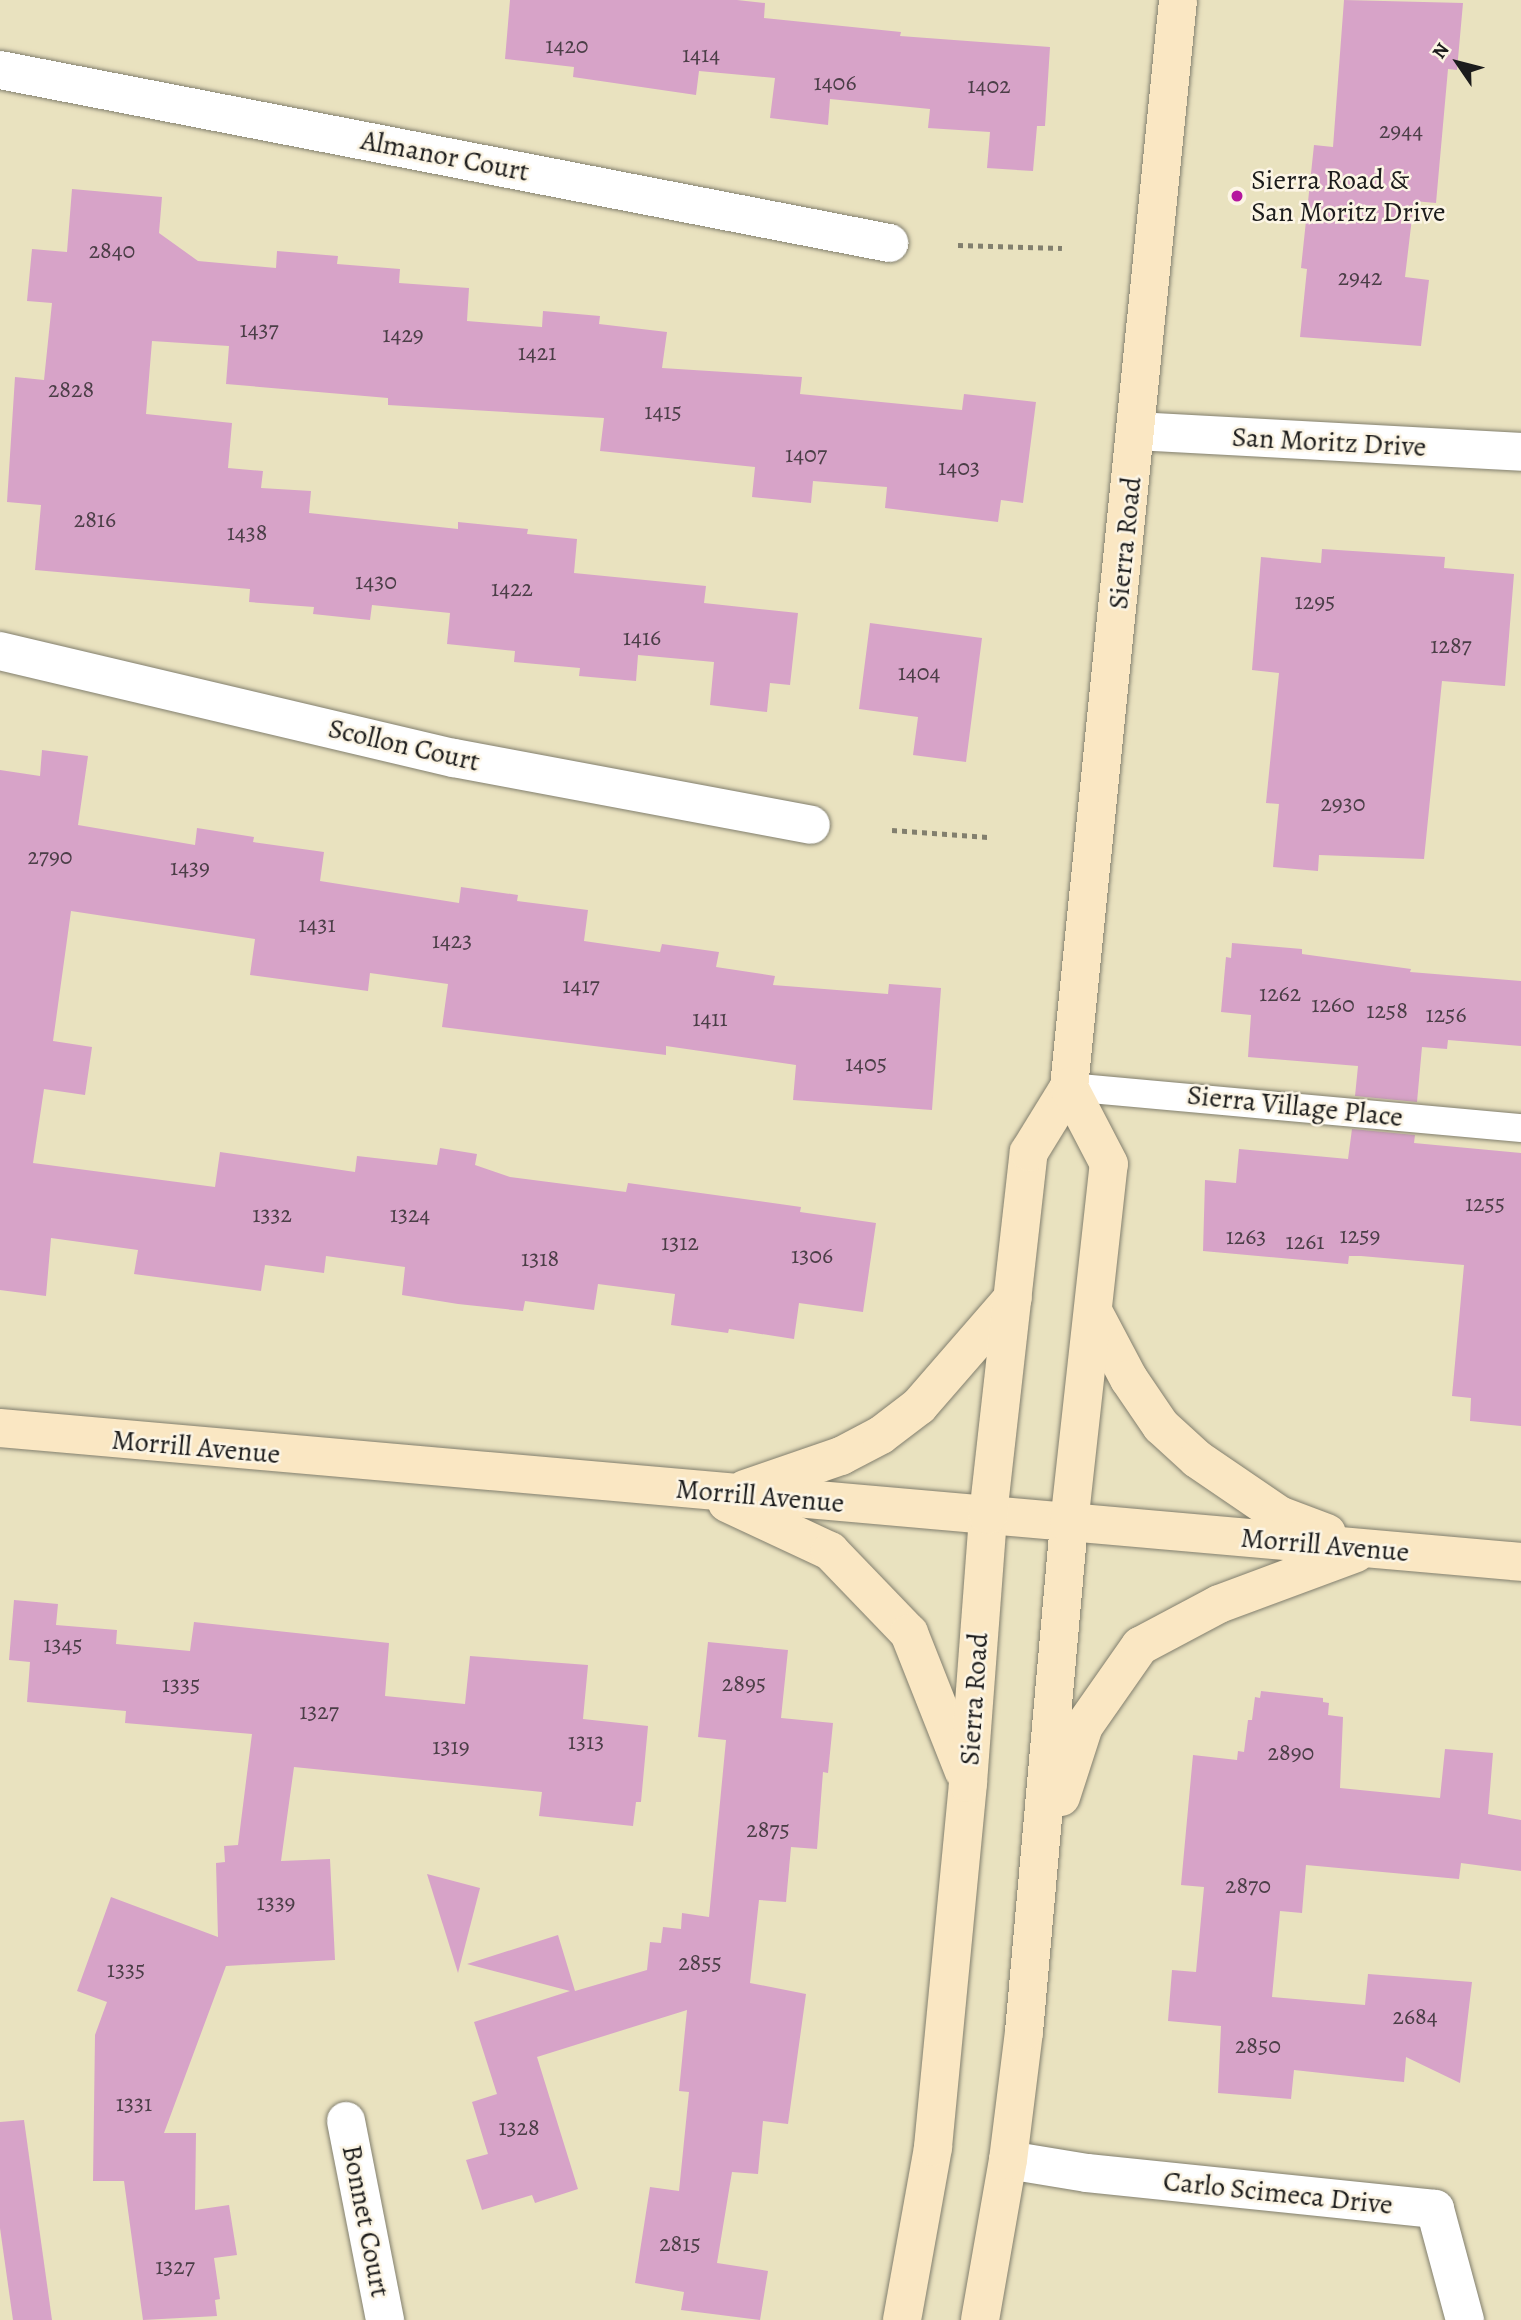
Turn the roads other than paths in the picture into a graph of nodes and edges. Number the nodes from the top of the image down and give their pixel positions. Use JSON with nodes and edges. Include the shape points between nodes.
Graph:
{"nodes":[{"id":1,"x":1178,"y":0,"type":"edge"},
{"id":2,"x":0,"y":70,"type":"edge"},
{"id":3,"x":889,"y":243,"type":"dead end"},
{"id":4,"x":1136,"y":431,"type":"junction"},
{"id":5,"x":1521,"y":452,"type":"edge"},
{"id":6,"x":0,"y":651,"type":"edge"},
{"id":7,"x":811,"y":825,"type":"dead end"},
{"id":8,"x":1069,"y":1087,"type":"junction"},
{"id":9,"x":1521,"y":1128,"type":"edge"},
{"id":10,"x":1013,"y":1298,"type":"junction"},
{"id":11,"x":1094,"y":1313,"type":"junction"},
{"id":12,"x":0,"y":1428,"type":"edge"},
{"id":13,"x":716,"y":1493,"type":"junction"},
{"id":14,"x":988,"y":1515,"type":"junction"},
{"id":15,"x":1069,"y":1524,"type":"junction"},
{"id":16,"x":1368,"y":1549,"type":"junction"},
{"id":17,"x":1521,"y":1562,"type":"edge"},
{"id":18,"x":968,"y":1783,"type":"junction"},
{"id":19,"x":1040,"y":1862,"type":"junction"},
{"id":20,"x":346,"y":2121,"type":"dead end"},
{"id":21,"x":1008,"y":2160,"type":"junction"},
{"id":22,"x":385,"y":2320,"type":"edge"},
{"id":23,"x":902,"y":2320,"type":"edge"},
{"id":24,"x":980,"y":2320,"type":"edge"},
{"id":25,"x":1465,"y":2320,"type":"edge"}],
"edges":[{"from":1,"to":4,"type":"street","name":"Sierra Road"},
{"from":2,"to":3,"type":"street","name":"Almanor Court"},
{"from":4,"to":5,"type":"street","name":"San Moritz Drive"},
{"from":4,"to":8,"type":"street","name":"Sierra Road"},
{"from":6,"to":7,"type":"street","name":"Scollon Court","via":[[454,758]]},
{"from":8,"to":9,"type":"lane","name":"Sierra Village Place"},
{"from":8,"to":10,"type":"street","name":"Sierra Road","via":[[1029,1152]]},
{"from":8,"to":11,"type":"street","via":[[1109,1164]]},
{"from":10,"to":13,"type":"street","via":[[919,1406],[881,1435],[841,1456]]},
{"from":10,"to":14,"type":"street","name":"Sierra Road"},
{"from":11,"to":15,"type":"street"},
{"from":11,"to":16,"type":"street","via":[[1129,1379],[1161,1426],[1197,1459],[1279,1515]]},
{"from":12,"to":13,"type":"street","name":"Morrill Avenue"},
{"from":13,"to":14,"type":"street","name":"Morrill Avenue"},
{"from":13,"to":18,"type":"street","via":[[830,1551],[909,1633]]},
{"from":14,"to":15,"type":"street","name":"Morrill Avenue"},
{"from":14,"to":18,"type":"street","name":"Sierra Road"},
{"from":15,"to":16,"type":"street","name":"Morrill Avenue"},
{"from":15,"to":19,"type":"street"},
{"from":16,"to":17,"type":"street","name":"Morrill Avenue"},
{"from":16,"to":19,"type":"street","via":[[1219,1604],[1140,1646],[1084,1726]]},
{"from":18,"to":23,"type":"street","name":"Sierra Road","via":[[933,2147]]},
{"from":19,"to":21,"type":"street"},
{"from":20,"to":22,"type":"street","name":"Bonnet Court"},
{"from":21,"to":24,"type":"street"},
{"from":21,"to":25,"type":"street","name":"Carlo Scimeca Drive","via":[[1087,2173],[1435,2209]]}]}
